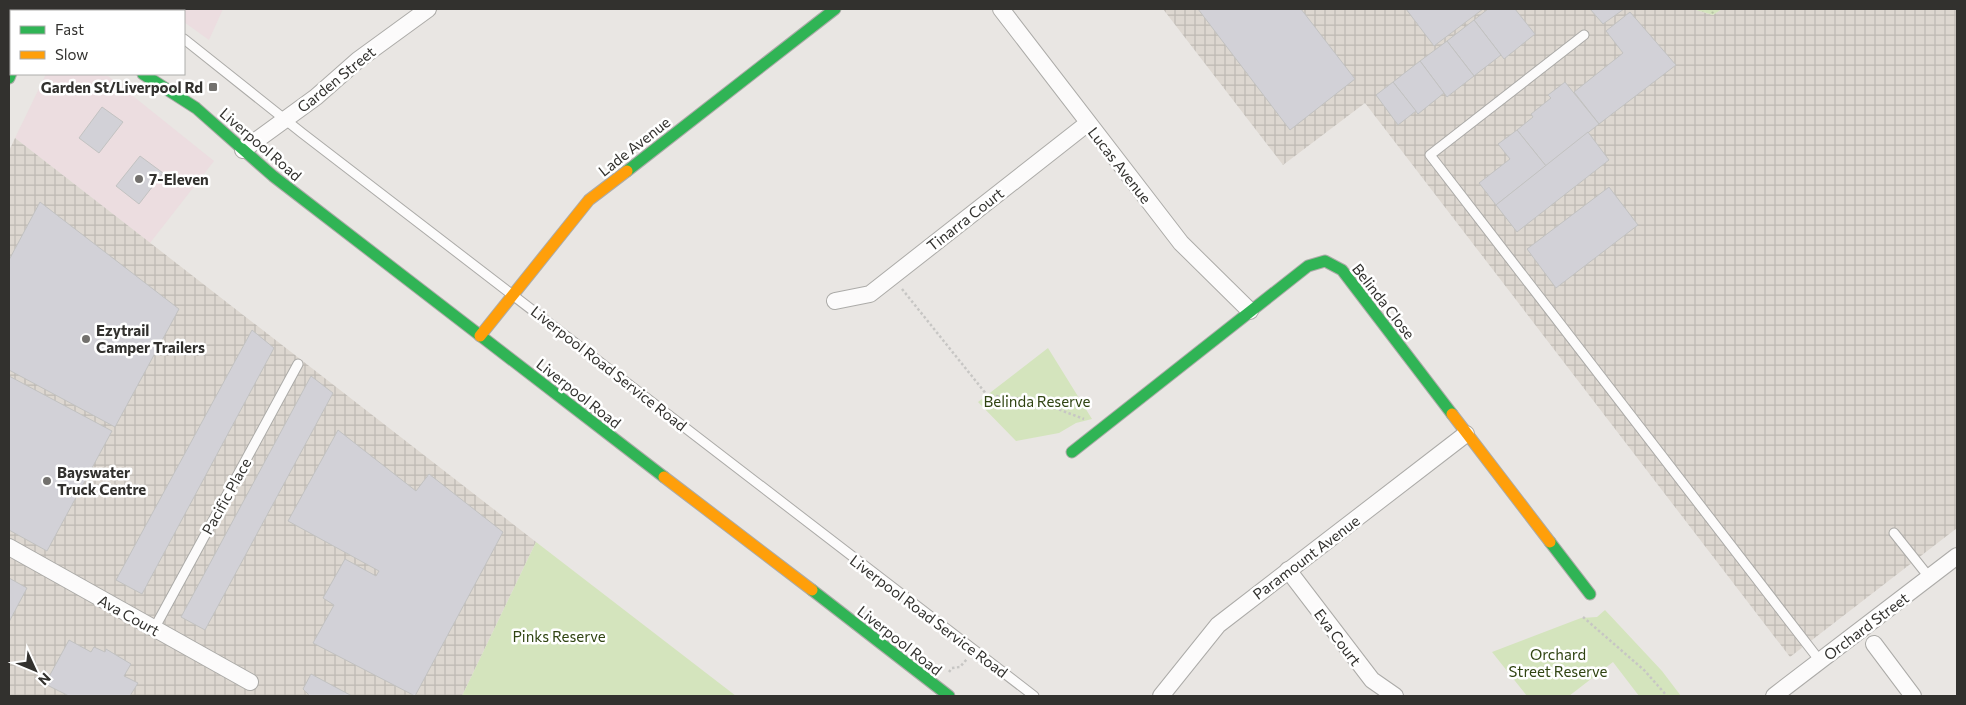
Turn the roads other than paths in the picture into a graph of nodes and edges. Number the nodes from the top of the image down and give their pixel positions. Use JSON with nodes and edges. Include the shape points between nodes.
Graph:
{"nodes":[{"id":1,"x":428,"y":9,"type":"edge"},
{"id":2,"x":836,"y":9,"type":"edge"},
{"id":3,"x":1001,"y":9,"type":"edge"},
{"id":4,"x":1584,"y":35,"type":"dead end"},
{"id":5,"x":185,"y":40,"type":"edge"},
{"id":6,"x":146,"y":75,"type":"edge"},
{"id":7,"x":174,"y":81,"type":"dead end"},
{"id":8,"x":196,"y":108,"type":"junction"},
{"id":9,"x":285,"y":119,"type":"junction"},
{"id":10,"x":1088,"y":123,"type":"junction"},
{"id":11,"x":243,"y":150,"type":"junction"},
{"id":12,"x":514,"y":295,"type":"junction"},
{"id":13,"x":835,"y":301,"type":"dead end"},
{"id":14,"x":1250,"y":311,"type":"junction"},
{"id":15,"x":480,"y":336,"type":"junction"},
{"id":16,"x":298,"y":364,"type":"dead end"},
{"id":17,"x":1466,"y":434,"type":"junction"},
{"id":18,"x":1072,"y":452,"type":"dead end"},
{"id":19,"x":1894,"y":532,"type":"dead end"},
{"id":20,"x":9,"y":547,"type":"edge"},
{"id":21,"x":1957,"y":556,"type":"edge"},
{"id":22,"x":1288,"y":570,"type":"junction"},
{"id":23,"x":1930,"y":577,"type":"junction"},
{"id":24,"x":1590,"y":594,"type":"dead end"},
{"id":25,"x":154,"y":629,"type":"junction"},
{"id":26,"x":1874,"y":644,"type":"dead end"},
{"id":27,"x":1820,"y":661,"type":"junction"},
{"id":28,"x":250,"y":682,"type":"dead end"},
{"id":29,"x":949,"y":696,"type":"edge"},
{"id":30,"x":1034,"y":696,"type":"edge"},
{"id":31,"x":1161,"y":696,"type":"edge"},
{"id":32,"x":1395,"y":696,"type":"edge"},
{"id":33,"x":1774,"y":696,"type":"edge"},
{"id":34,"x":1913,"y":696,"type":"edge"}],
"edges":[{"from":1,"to":9,"type":"street","name":"Garden Street"},
{"from":2,"to":12,"type":"street","name":"Lade Avenue","via":[[589,200]]},
{"from":3,"to":10,"type":"street","name":"Lucas Avenue"},
{"from":4,"to":27,"type":"lane","via":[[1430,155]]},
{"from":5,"to":9,"type":"lane","name":"Liverpool Road Service Road"},
{"from":6,"to":8,"type":"street","name":"Liverpool Road"},
{"from":7,"to":8,"type":"street","name":"Liverpool Road"},
{"from":8,"to":11,"type":"street","name":"Liverpool Road"},
{"from":9,"to":11,"type":"street","name":"Garden Street"},
{"from":9,"to":12,"type":"lane","name":"Liverpool Road Service Road"},
{"from":10,"to":13,"type":"street","name":"Tinarra Court","via":[[870,294]]},
{"from":10,"to":14,"type":"street","name":"Lucas Avenue","via":[[1181,243]]},
{"from":11,"to":15,"type":"street","name":"Liverpool Road"},
{"from":12,"to":15,"type":"street","name":"Lade Avenue"},
{"from":12,"to":30,"type":"lane","name":"Liverpool Road Service Road"},
{"from":14,"to":17,"type":"street","name":"Belinda Close","via":[[1308,266],[1325,261],[1334,265],[1342,270]]},
{"from":14,"to":18,"type":"street","name":"Belinda Close"},
{"from":15,"to":29,"type":"street","name":"Liverpool Road"},
{"from":16,"to":25,"type":"lane","name":"Pacific Place"},
{"from":17,"to":22,"type":"street","name":"Paramount Avenue"},
{"from":17,"to":24,"type":"street","name":"Belinda Close"},
{"from":19,"to":23,"type":"lane"},
{"from":20,"to":25,"type":"street","name":"Ava Court"},
{"from":21,"to":23,"type":"street","name":"Orchard Street"},
{"from":22,"to":31,"type":"street","name":"Paramount Avenue","via":[[1212,630]]},
{"from":22,"to":32,"type":"street","name":"Eva Court","via":[[1372,680]]},
{"from":23,"to":27,"type":"street","name":"Orchard Street"},
{"from":25,"to":28,"type":"street","name":"Ava Court"},
{"from":26,"to":34,"type":"street"},
{"from":27,"to":33,"type":"street","name":"Orchard Street"}]}
